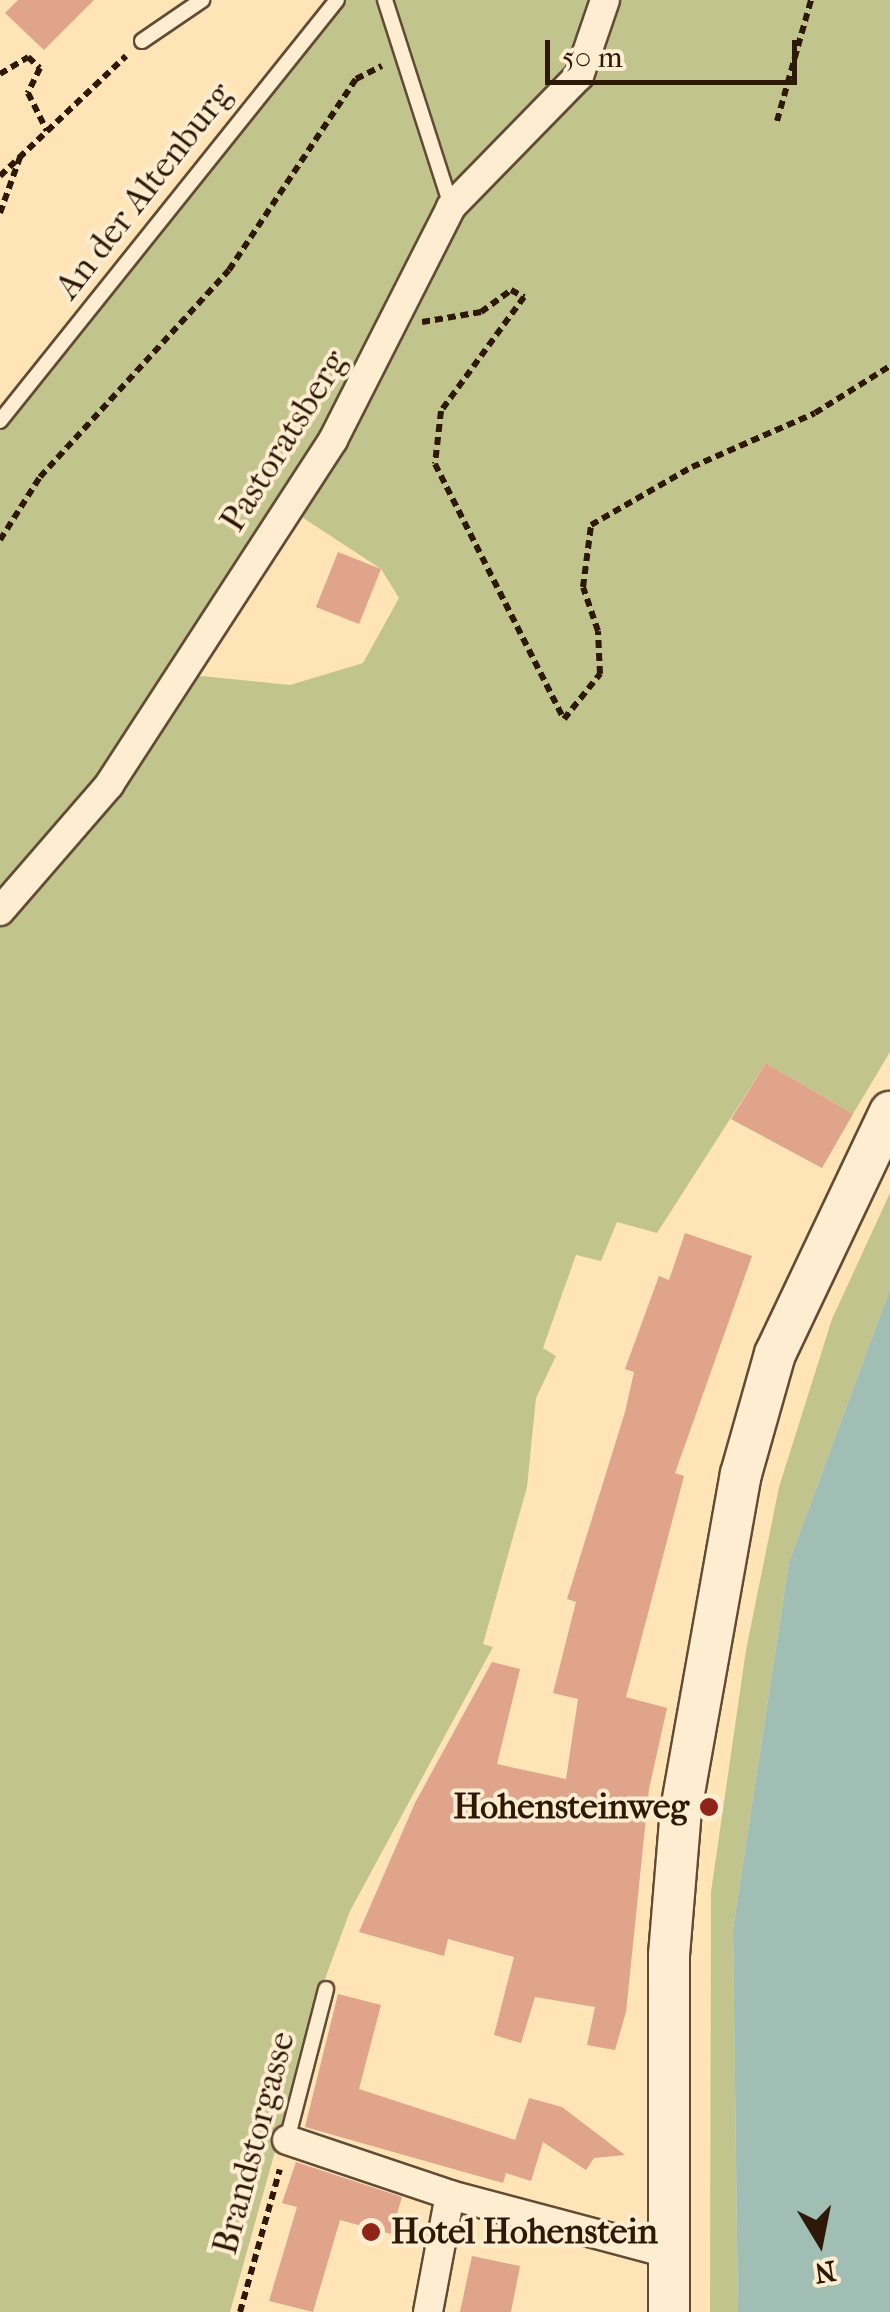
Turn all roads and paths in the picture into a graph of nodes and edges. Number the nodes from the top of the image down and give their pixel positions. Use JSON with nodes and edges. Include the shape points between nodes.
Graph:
{"nodes":[{"id":1,"x":202,"y":0,"type":"edge"},
{"id":2,"x":336,"y":0,"type":"edge"},
{"id":3,"x":386,"y":0,"type":"edge"},
{"id":4,"x":605,"y":0,"type":"edge"},
{"id":5,"x":811,"y":0,"type":"edge"},
{"id":6,"x":142,"y":41,"type":"joint"},
{"id":7,"x":402,"y":56,"type":"junction"},
{"id":8,"x":0,"y":74,"type":"edge"},
{"id":9,"x":778,"y":121,"type":"dead end"},
{"id":10,"x":47,"y":131,"type":"junction"},
{"id":11,"x":20,"y":156,"type":"junction"},
{"id":12,"x":0,"y":176,"type":"edge"},
{"id":13,"x":451,"y":207,"type":"junction"},
{"id":14,"x":0,"y":213,"type":"edge"},
{"id":15,"x":402,"y":318,"type":"junction"},
{"id":16,"x":890,"y":366,"type":"edge"},
{"id":17,"x":0,"y":421,"type":"edge"},
{"id":18,"x":0,"y":540,"type":"edge"},
{"id":19,"x":0,"y":911,"type":"edge"},
{"id":20,"x":890,"y":1112,"type":"edge"},
{"id":21,"x":326,"y":1990,"type":"dead end"},
{"id":22,"x":288,"y":2140,"type":"junction"},
{"id":23,"x":450,"y":2195,"type":"junction"},
{"id":24,"x":668,"y":2252,"type":"junction"},
{"id":25,"x":240,"y":2312,"type":"edge"},
{"id":26,"x":428,"y":2312,"type":"edge"},
{"id":27,"x":669,"y":2312,"type":"edge"}],
"edges":[{"from":1,"to":6,"type":"lane"},
{"from":2,"to":17,"type":"lane","name":"An der Altenburg"},
{"from":3,"to":7,"type":"lane"},
{"from":4,"to":13,"type":"street","name":"Pastoratsberg","via":[[579,76]]},
{"from":5,"to":9,"type":"path"},
{"from":6,"to":10,"type":"path"},
{"from":7,"to":13,"type":"lane"},
{"from":7,"to":18,"type":"path","via":[[356,79],[230,270],[40,477]]},
{"from":8,"to":10,"type":"path","via":[[28,57],[40,68],[28,93]]},
{"from":10,"to":11,"type":"path"},
{"from":11,"to":12,"type":"path"},
{"from":11,"to":14,"type":"path"},
{"from":13,"to":15,"type":"street","name":"Pastoratsberg"},
{"from":15,"to":16,"type":"path","via":[[434,324],[481,312],[511,290],[524,297],[441,411],[435,464],[564,719],[600,674],[598,631],[583,587],[591,524],[692,467],[816,413]]},
{"from":15,"to":19,"type":"street","name":"Pastoratsberg","via":[[333,440],[108,785]]},
{"from":20,"to":24,"type":"main road","via":[[775,1354],[742,1474],[682,1810],[669,1955]]},
{"from":21,"to":22,"type":"lane","name":"Brandstorgasse"},
{"from":22,"to":23,"type":"street"},
{"from":22,"to":25,"type":"path","name":"Brandstorgasse"},
{"from":23,"to":24,"type":"street"},
{"from":23,"to":26,"type":"street"},
{"from":24,"to":27,"type":"main road"}]}
